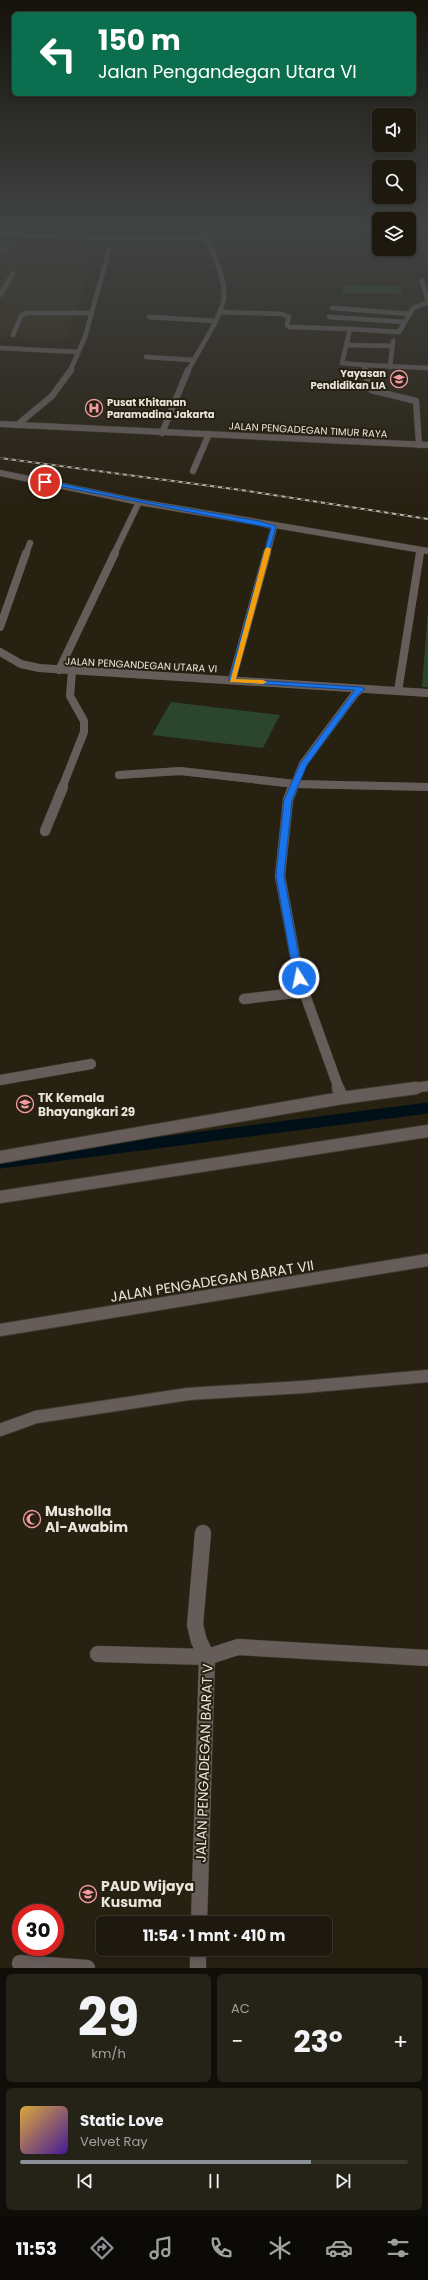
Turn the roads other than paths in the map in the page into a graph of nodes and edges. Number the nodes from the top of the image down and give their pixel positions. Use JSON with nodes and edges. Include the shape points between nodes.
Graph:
{"nodes":[{"id":1,"x":19,"y":320,"type":"edge"},
{"id":2,"x":90,"y":320,"type":"edge"},
{"id":3,"x":196,"y":320,"type":"edge"},
{"id":4,"x":288,"y":320,"type":"edge"},
{"id":5,"x":372,"y":320,"type":"edge"},
{"id":6,"x":215,"y":321,"type":"joint"},
{"id":7,"x":405,"y":322,"type":"joint"},
{"id":8,"x":350,"y":329,"type":"junction"},
{"id":9,"x":395,"y":332,"type":"junction"},
{"id":10,"x":13,"y":335,"type":"dead end"},
{"id":11,"x":346,"y":345,"type":"junction"},
{"id":12,"x":392,"y":346,"type":"junction"},
{"id":13,"x":0,"y":348,"type":"edge"},
{"id":14,"x":78,"y":352,"type":"junction"},
{"id":15,"x":146,"y":357,"type":"dead end"},
{"id":16,"x":194,"y":360,"type":"junction"},
{"id":17,"x":364,"y":365,"type":"junction"},
{"id":18,"x":390,"y":367,"type":"junction"},
{"id":19,"x":428,"y":368,"type":"edge"},
{"id":20,"x":312,"y":386,"type":"dead end"},
{"id":21,"x":369,"y":388,"type":"junction"},
{"id":22,"x":0,"y":424,"type":"edge"},
{"id":23,"x":17,"y":425,"type":"junction"},
{"id":24,"x":162,"y":432,"type":"junction"},
{"id":25,"x":209,"y":434,"type":"junction"},
{"id":26,"x":418,"y":445,"type":"junction"},
{"id":27,"x":428,"y":445,"type":"edge"},
{"id":28,"x":193,"y":471,"type":"dead end"},
{"id":29,"x":0,"y":473,"type":"edge"},
{"id":30,"x":139,"y":502,"type":"junction"},
{"id":31,"x":259,"y":522,"type":"junction"},
{"id":32,"x":30,"y":543,"type":"dead end"},
{"id":33,"x":420,"y":550,"type":"junction"},
{"id":34,"x":428,"y":551,"type":"edge"},
{"id":35,"x":0,"y":627,"type":"edge"},
{"id":36,"x":0,"y":652,"type":"edge"},
{"id":37,"x":59,"y":670,"type":"junction"},
{"id":38,"x":72,"y":671,"type":"junction"},
{"id":39,"x":232,"y":680,"type":"junction"},
{"id":40,"x":361,"y":689,"type":"junction"},
{"id":41,"x":398,"y":691,"type":"junction"},
{"id":42,"x":428,"y":693,"type":"edge"},
{"id":43,"x":119,"y":775,"type":"dead end"},
{"id":44,"x":295,"y":784,"type":"junction"},
{"id":45,"x":428,"y":787,"type":"edge"},
{"id":46,"x":45,"y":831,"type":"dead end"},
{"id":47,"x":304,"y":992,"type":"junction"},
{"id":48,"x":244,"y":999,"type":"dead end"},
{"id":49,"x":91,"y":1064,"type":"dead end"},
{"id":50,"x":0,"y":1080,"type":"edge"},
{"id":51,"x":428,"y":1086,"type":"edge"},
{"id":52,"x":342,"y":1098,"type":"junction"},
{"id":53,"x":428,"y":1131,"type":"edge"},
{"id":54,"x":0,"y":1157,"type":"edge"},
{"id":55,"x":0,"y":1197,"type":"edge"},
{"id":56,"x":428,"y":1260,"type":"edge"},
{"id":57,"x":0,"y":1330,"type":"edge"},
{"id":58,"x":428,"y":1376,"type":"edge"},
{"id":59,"x":0,"y":1430,"type":"edge"},
{"id":60,"x":203,"y":1533,"type":"dead end"},
{"id":61,"x":98,"y":1654,"type":"dead end"},
{"id":62,"x":207,"y":1657,"type":"junction"},
{"id":63,"x":428,"y":1658,"type":"edge"},
{"id":64,"x":199,"y":1916,"type":"edge"},
{"id":65,"x":198,"y":1956,"type":"edge"},
{"id":66,"x":20,"y":1963,"type":"dead end"},
{"id":67,"x":87,"y":1968,"type":"edge"},
{"id":68,"x":198,"y":1968,"type":"edge"}],
"edges":[{"from":1,"to":10,"type":"street"},
{"from":2,"to":14,"type":"street"},
{"from":3,"to":6,"type":"street"},
{"from":4,"to":8,"type":"street","via":[[289,327]]},
{"from":5,"to":7,"type":"street"},
{"from":6,"to":16,"type":"street"},
{"from":7,"to":9,"type":"street","via":[[401,330]]},
{"from":8,"to":9,"type":"street"},
{"from":8,"to":11,"type":"street"},
{"from":9,"to":12,"type":"street"},
{"from":11,"to":12,"type":"street"},
{"from":11,"to":17,"type":"street","via":[[342,363]]},
{"from":12,"to":18,"type":"street"},
{"from":13,"to":14,"type":"street"},
{"from":14,"to":23,"type":"street","via":[[61,386],[40,408]]},
{"from":15,"to":16,"type":"street"},
{"from":16,"to":24,"type":"street"},
{"from":17,"to":18,"type":"street"},
{"from":17,"to":21,"type":"street"},
{"from":18,"to":19,"type":"street"},
{"from":20,"to":21,"type":"street"},
{"from":21,"to":26,"type":"street","via":[[375,392],[416,401]]},
{"from":22,"to":23,"type":"street","name":"JALAN PENGADEGAN TIMUR RAYA"},
{"from":23,"to":24,"type":"street","name":"JALAN PENGADEGAN TIMUR RAYA"},
{"from":24,"to":25,"type":"street","name":"JALAN PENGADEGAN TIMUR RAYA"},
{"from":25,"to":26,"type":"street","name":"JALAN PENGADEGAN TIMUR RAYA"},
{"from":25,"to":28,"type":"street"},
{"from":26,"to":27,"type":"street","name":"JALAN PENGADEGAN TIMUR RAYA"},
{"from":29,"to":30,"type":"street"},
{"from":30,"to":31,"type":"street"},
{"from":30,"to":37,"type":"street"},
{"from":31,"to":33,"type":"street"},
{"from":31,"to":39,"type":"street","via":[[274,527]]},
{"from":32,"to":35,"type":"street"},
{"from":33,"to":34,"type":"street"},
{"from":33,"to":41,"type":"street"},
{"from":36,"to":37,"type":"street","name":"JALAN PENGANDEGAN UTARA VI","via":[[21,664]]},
{"from":37,"to":38,"type":"street","name":"JALAN PENGANDEGAN UTARA VI"},
{"from":38,"to":39,"type":"street","name":"JALAN PENGANDEGAN UTARA VI"},
{"from":38,"to":46,"type":"street","via":[[71,698],[82,715],[85,726],[82,740]]},
{"from":39,"to":40,"type":"street","name":"JALAN PENGANDEGAN UTARA VI"},
{"from":40,"to":41,"type":"street","name":"JALAN PENGANDEGAN UTARA VI"},
{"from":40,"to":44,"type":"street","via":[[304,764]]},
{"from":41,"to":42,"type":"street","name":"JALAN PENGANDEGAN UTARA VI"},
{"from":43,"to":44,"type":"street","via":[[180,771]]},
{"from":44,"to":45,"type":"street"},
{"from":44,"to":47,"type":"street","via":[[288,800],[280,876],[299,978]]},
{"from":47,"to":48,"type":"street"},
{"from":47,"to":52,"type":"street"},
{"from":49,"to":50,"type":"street"},
{"from":51,"to":52,"type":"street"},
{"from":52,"to":54,"type":"street"},
{"from":53,"to":55,"type":"street"},
{"from":56,"to":57,"type":"street","name":"JALAN PENGADEGAN BARAT VII"},
{"from":58,"to":59,"type":"street","via":[[188,1394],[36,1417]]},
{"from":60,"to":62,"type":"street","via":[[195,1625],[199,1642]]},
{"from":61,"to":62,"type":"street"},
{"from":62,"to":63,"type":"street","name":"JALAN PENGADEGAN BARAT V","via":[[238,1647]]},
{"from":62,"to":64,"type":"street","name":"JALAN PENGADEGAN BARAT V"},
{"from":65,"to":68,"type":"street"},
{"from":66,"to":67,"type":"street"}]}
